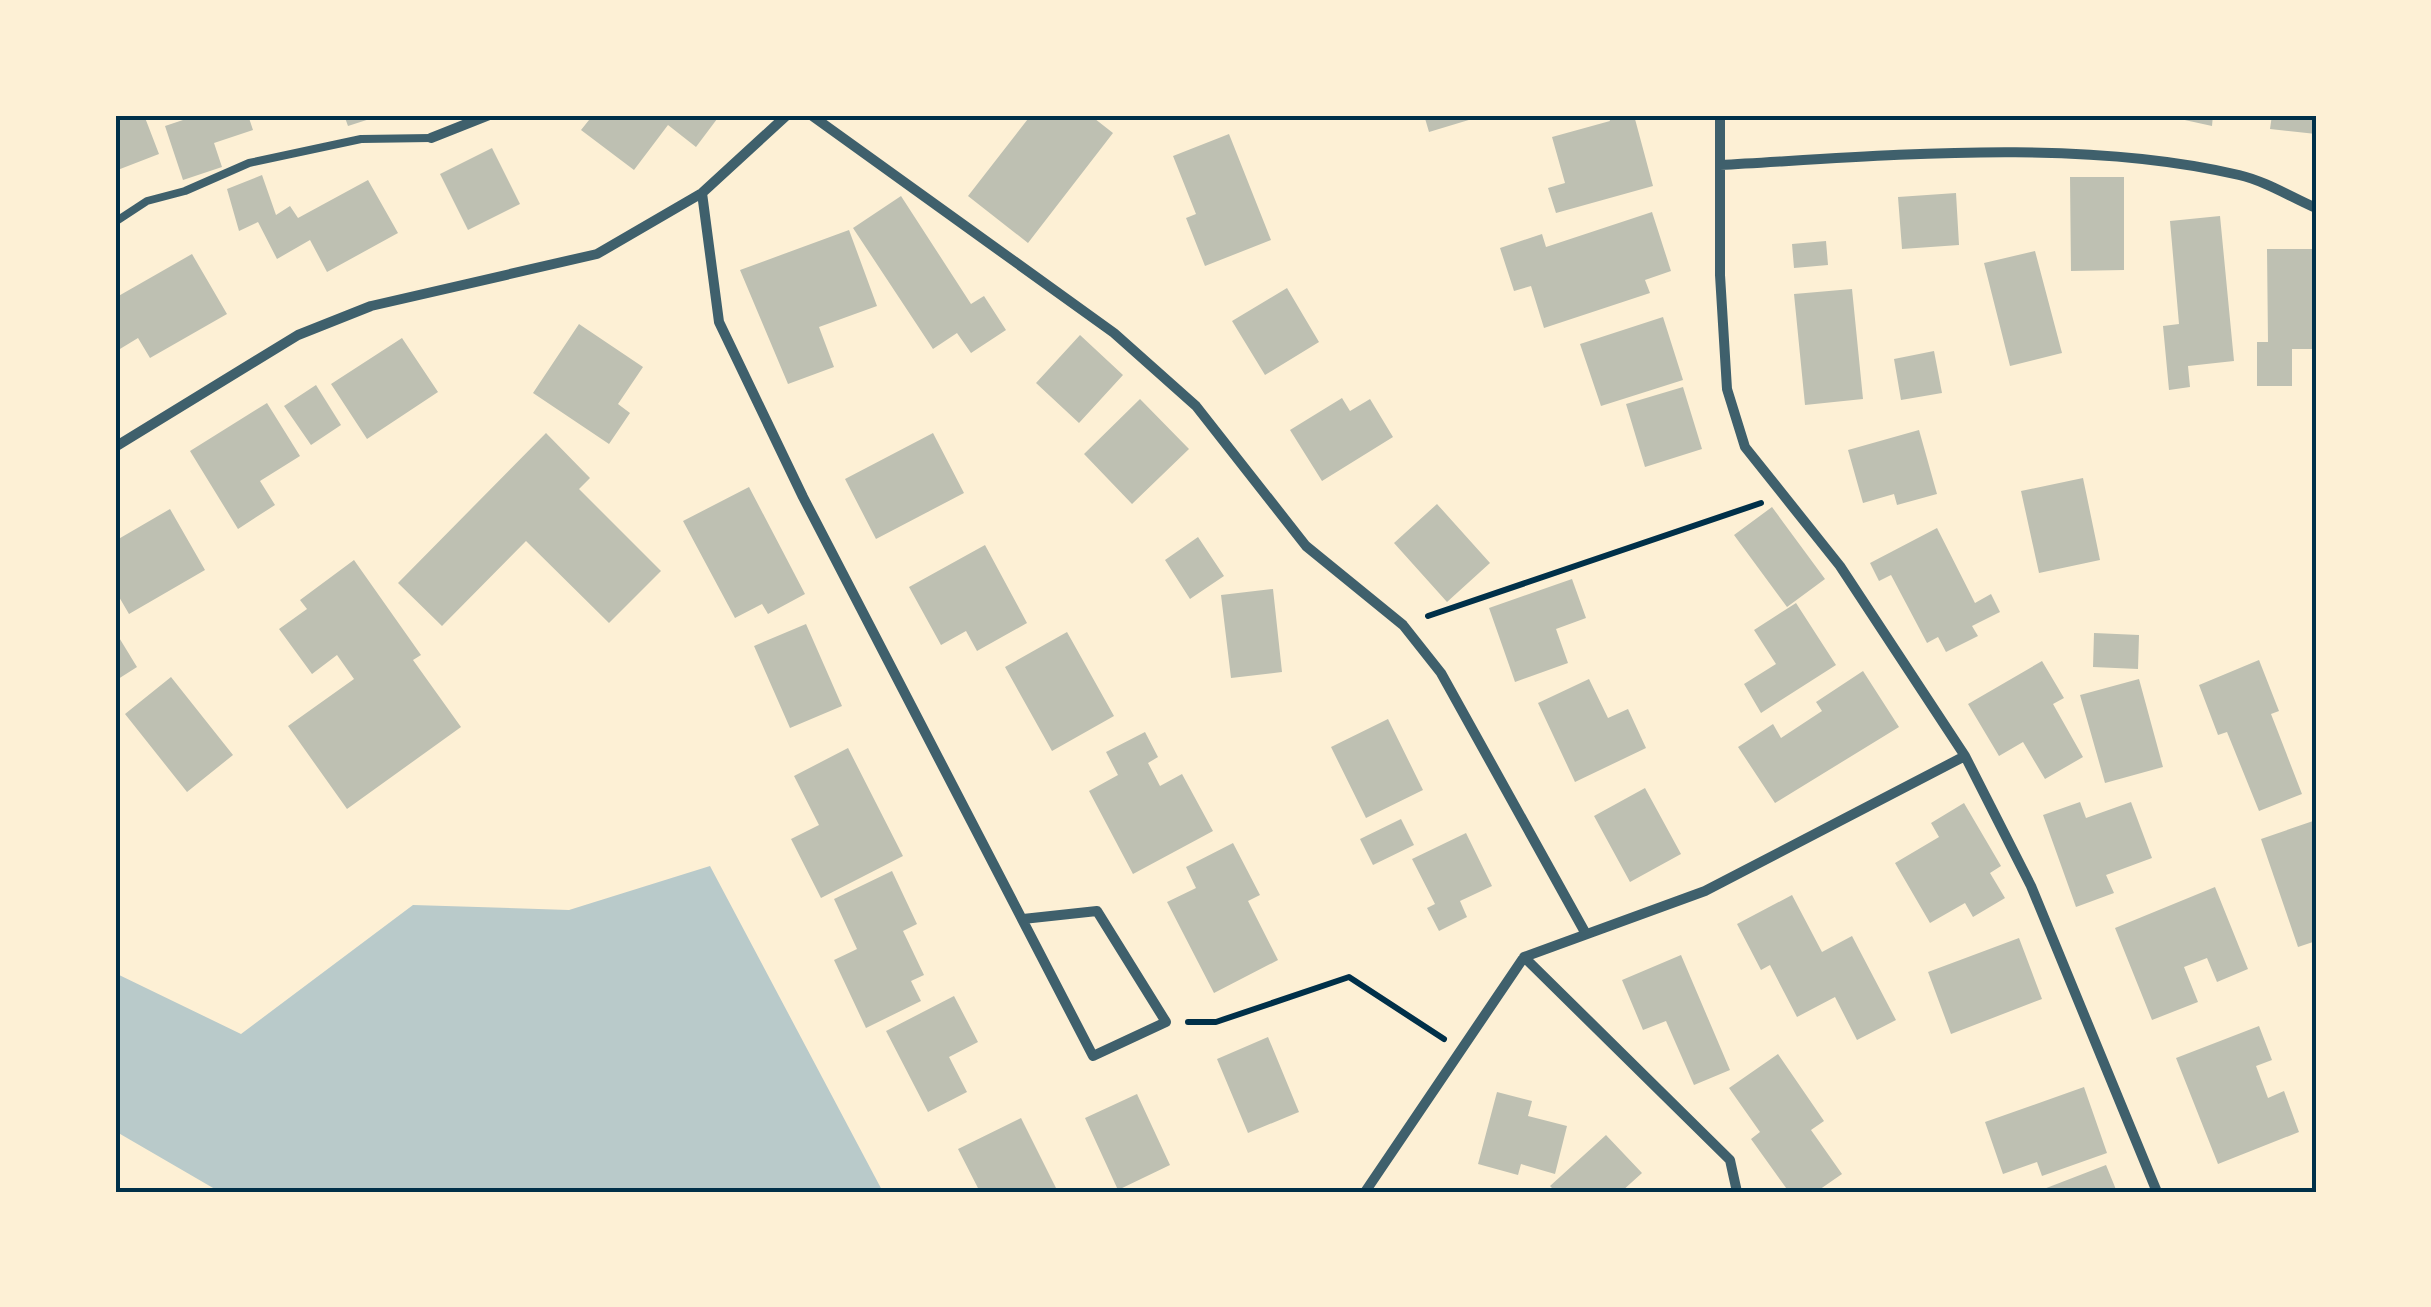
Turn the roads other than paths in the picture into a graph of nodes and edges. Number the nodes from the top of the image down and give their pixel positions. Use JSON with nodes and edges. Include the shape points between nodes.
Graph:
{"nodes":[{"id":1,"x":490,"y":115,"type":"edge"},
{"id":2,"x":787,"y":115,"type":"edge"},
{"id":3,"x":811,"y":115,"type":"edge"},
{"id":4,"x":1720,"y":115,"type":"edge"},
{"id":5,"x":431,"y":138,"type":"joint"},
{"id":6,"x":1720,"y":165,"type":"junction"},
{"id":7,"x":702,"y":193,"type":"junction"},
{"id":8,"x":2316,"y":208,"type":"edge"},
{"id":9,"x":115,"y":222,"type":"edge"},
{"id":10,"x":115,"y":448,"type":"edge"},
{"id":11,"x":1965,"y":756,"type":"junction"},
{"id":12,"x":1023,"y":919,"type":"junction"},
{"id":13,"x":1586,"y":934,"type":"junction"},
{"id":14,"x":1524,"y":957,"type":"junction"},
{"id":15,"x":1365,"y":1192,"type":"edge"},
{"id":16,"x":1737,"y":1192,"type":"edge"},
{"id":17,"x":2158,"y":1192,"type":"edge"}],
"edges":[{"from":1,"to":5,"type":"street"},
{"from":2,"to":7,"type":"street"},
{"from":3,"to":13,"type":"street","via":[[1114,332],[1196,406],[1306,546],[1403,625],[1441,672]]},
{"from":4,"to":6,"type":"street"},
{"from":5,"to":9,"type":"lane","via":[[360,138],[250,163],[147,201]]},
{"from":6,"to":8,"type":"street","via":[[1926,153],[2095,156],[2241,176]]},
{"from":6,"to":11,"type":"street","via":[[1727,389],[1745,447],[1840,566]]},
{"from":7,"to":10,"type":"street","via":[[597,254],[371,306],[298,335]]},
{"from":7,"to":12,"type":"street","via":[[720,322],[803,497]]},
{"from":11,"to":13,"type":"street","via":[[1704,891]]},
{"from":11,"to":17,"type":"street","via":[[2031,886]]},
{"from":12,"to":12,"type":"street","via":[[1094,1056],[1166,1022],[1097,911]]},
{"from":13,"to":14,"type":"street"},
{"from":14,"to":15,"type":"street"},
{"from":14,"to":16,"type":"street","via":[[1730,1160]]}]}
